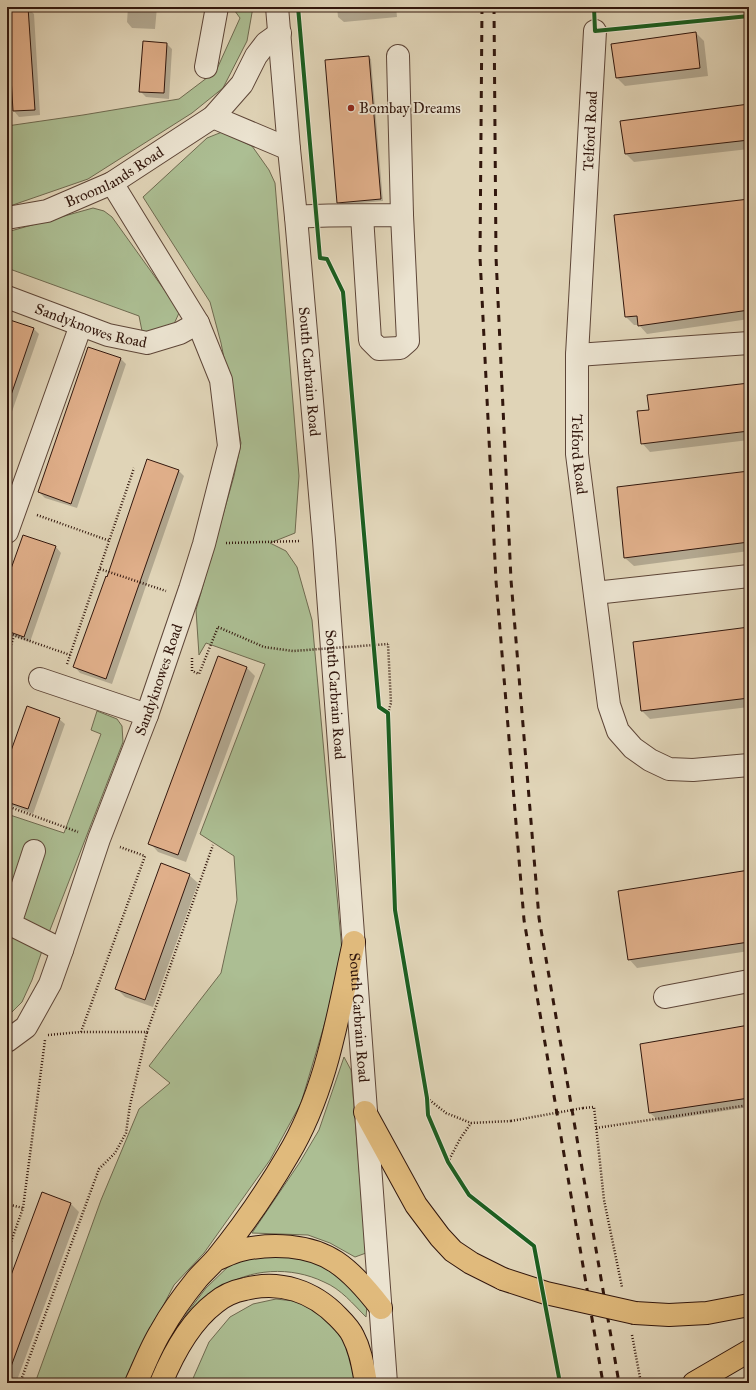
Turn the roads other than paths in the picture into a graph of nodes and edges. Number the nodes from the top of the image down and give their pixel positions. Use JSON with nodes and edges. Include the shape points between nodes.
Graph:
{"nodes":[{"id":1,"x":218,"y":7,"type":"edge"},
{"id":2,"x":277,"y":7,"type":"edge"},
{"id":3,"x":595,"y":31,"type":"dead end"},
{"id":4,"x":280,"y":33,"type":"junction"},
{"id":5,"x":398,"y":56,"type":"dead end"},
{"id":6,"x":206,"y":67,"type":"dead end"},
{"id":7,"x":214,"y":117,"type":"junction"},
{"id":8,"x":289,"y":149,"type":"junction"},
{"id":9,"x":112,"y":183,"type":"junction"},
{"id":10,"x":402,"y":215,"type":"junction"},
{"id":11,"x":362,"y":216,"type":"junction"},
{"id":12,"x":296,"y":217,"type":"junction"},
{"id":13,"x":7,"y":218,"type":"edge"},
{"id":14,"x":7,"y":297,"type":"edge"},
{"id":15,"x":198,"y":323,"type":"junction"},
{"id":16,"x":81,"y":325,"type":"junction"},
{"id":17,"x":749,"y":343,"type":"edge"},
{"id":18,"x":577,"y":355,"type":"junction"},
{"id":19,"x":7,"y":532,"type":"edge"},
{"id":20,"x":749,"y":576,"type":"edge"},
{"id":21,"x":595,"y":593,"type":"junction"},
{"id":22,"x":50,"y":682,"type":"road end"},
{"id":23,"x":147,"y":715,"type":"junction"},
{"id":24,"x":749,"y":765,"type":"edge"},
{"id":25,"x":34,"y":851,"type":"dead end"},
{"id":26,"x":354,"y":942,"type":"junction"},
{"id":27,"x":62,"y":950,"type":"junction"},
{"id":28,"x":749,"y":981,"type":"edge"},
{"id":29,"x":665,"y":997,"type":"dead end"},
{"id":30,"x":7,"y":1041,"type":"edge"},
{"id":31,"x":365,"y":1112,"type":"junction"},
{"id":32,"x":215,"y":1260,"type":"junction"},
{"id":33,"x":749,"y":1305,"type":"edge"},
{"id":34,"x":381,"y":1308,"type":"junction"},
{"id":35,"x":749,"y":1351,"type":"edge"},
{"id":36,"x":136,"y":1383,"type":"edge"},
{"id":37,"x":161,"y":1383,"type":"edge"},
{"id":38,"x":366,"y":1383,"type":"edge"},
{"id":39,"x":386,"y":1383,"type":"edge"},
{"id":40,"x":694,"y":1383,"type":"edge"}],
"edges":[{"from":1,"to":6,"type":"street"},
{"from":2,"to":4,"type":"street","name":"South Carbrain Road"},
{"from":3,"to":18,"type":"street","name":"Telford Road"},
{"from":4,"to":7,"type":"street","name":"Broomlands Road","via":[[266,43],[256,56],[242,84]]},
{"from":4,"to":8,"type":"street","name":"South Carbrain Road"},
{"from":5,"to":10,"type":"street"},
{"from":7,"to":8,"type":"street"},
{"from":7,"to":9,"type":"street","name":"Broomlands Road"},
{"from":8,"to":12,"type":"street","name":"South Carbrain Road"},
{"from":9,"to":13,"type":"street","name":"Broomlands Road","via":[[47,211]]},
{"from":9,"to":15,"type":"street","name":"Sandyknowes Road"},
{"from":10,"to":11,"type":"street"},
{"from":10,"to":11,"type":"street","via":[[408,341],[400,348],[378,349],[370,340]]},
{"from":11,"to":12,"type":"street"},
{"from":12,"to":26,"type":"street","name":"South Carbrain Road","via":[[324,540]]},
{"from":14,"to":16,"type":"street","name":"Sandyknowes Road"},
{"from":15,"to":16,"type":"street","name":"Sandyknowes Road","via":[[180,333],[147,343],[108,335]]},
{"from":15,"to":23,"type":"street","name":"Sandyknowes Road","via":[[222,380],[229,446],[204,544]]},
{"from":16,"to":19,"type":"street"},
{"from":17,"to":18,"type":"street"},
{"from":18,"to":21,"type":"street","name":"Telford Road","via":[[578,454]]},
{"from":20,"to":21,"type":"street"},
{"from":21,"to":24,"type":"street","name":"Telford Road","via":[[609,705],[618,731],[633,748],[669,769],[693,770]]},
{"from":22,"to":23,"type":"street"},
{"from":23,"to":27,"type":"street","name":"Sandyknowes Road","via":[[98,839]]},
{"from":25,"to":27,"type":"street","via":[[10,924]]},
{"from":26,"to":31,"type":"street","name":"South Carbrain Road"},
{"from":26,"to":32,"type":"main road","via":[[324,1074],[306,1119],[289,1154],[260,1200]]},
{"from":27,"to":30,"type":"street","name":"Sandyknowes Road","via":[[50,984],[26,1027]]},
{"from":28,"to":29,"type":"street"},
{"from":31,"to":33,"type":"main road","bridge":true,"via":[[416,1205],[453,1251],[471,1263],[503,1279],[633,1321],[669,1315],[707,1313]]},
{"from":31,"to":34,"type":"street","name":"South Carbrain Road"},
{"from":32,"to":34,"type":"main road","via":[[240,1250],[280,1246],[318,1253],[336,1262],[353,1276]]},
{"from":32,"to":36,"type":"main road","via":[[183,1297],[161,1331]]},
{"from":34,"to":39,"type":"street","name":"South Carbrain Road"},
{"from":35,"to":40,"type":"main road"},
{"from":37,"to":38,"type":"main road","via":[[182,1342],[199,1318],[215,1302],[236,1291],[257,1286],[277,1286],[298,1289],[316,1298],[345,1324],[361,1355]]}]}
